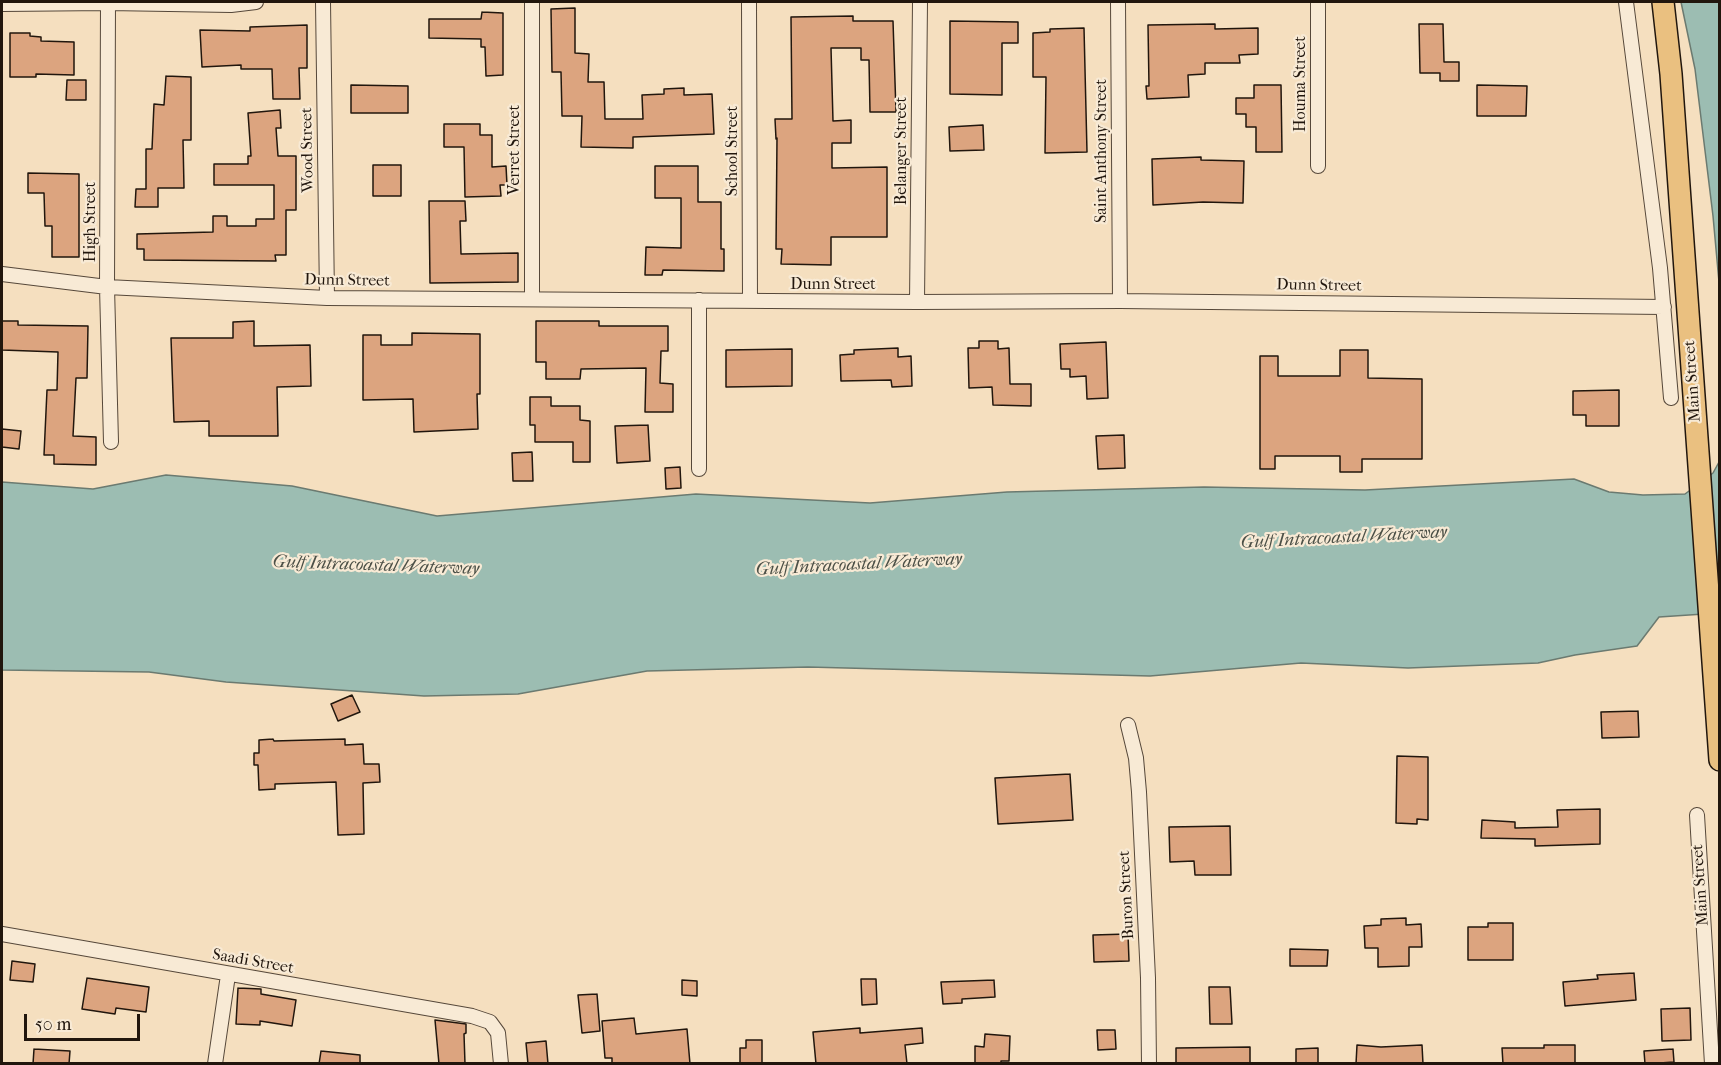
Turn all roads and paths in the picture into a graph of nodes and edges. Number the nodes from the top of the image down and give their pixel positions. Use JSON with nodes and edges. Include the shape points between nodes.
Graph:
{"nodes":[{"id":1,"x":108,"y":2,"type":"edge"},
{"id":2,"x":256,"y":2,"type":"edge"},
{"id":3,"x":322,"y":2,"type":"edge"},
{"id":4,"x":532,"y":2,"type":"edge"},
{"id":5,"x":749,"y":2,"type":"edge"},
{"id":6,"x":920,"y":2,"type":"edge"},
{"id":7,"x":1118,"y":2,"type":"edge"},
{"id":8,"x":1318,"y":2,"type":"edge"},
{"id":9,"x":1626,"y":2,"type":"edge"},
{"id":10,"x":1663,"y":2,"type":"edge"},
{"id":11,"x":2,"y":4,"type":"edge"},
{"id":12,"x":1318,"y":166,"type":"dead end"},
{"id":13,"x":2,"y":274,"type":"edge"},
{"id":14,"x":107,"y":287,"type":"junction"},
{"id":15,"x":327,"y":298,"type":"junction"},
{"id":16,"x":532,"y":299,"type":"junction"},
{"id":17,"x":699,"y":300,"type":"junction"},
{"id":18,"x":750,"y":301,"type":"junction"},
{"id":19,"x":1119,"y":301,"type":"junction"},
{"id":20,"x":918,"y":302,"type":"junction"},
{"id":21,"x":1664,"y":307,"type":"junction"},
{"id":22,"x":1671,"y":398,"type":"dead end"},
{"id":23,"x":111,"y":442,"type":"dead end"},
{"id":24,"x":699,"y":469,"type":"dead end"},
{"id":25,"x":1128,"y":725,"type":"dead end"},
{"id":26,"x":1719,"y":760,"type":"edge"},
{"id":27,"x":1697,"y":815,"type":"dead end"},
{"id":28,"x":2,"y":934,"type":"edge"},
{"id":29,"x":228,"y":975,"type":"junction"},
{"id":30,"x":215,"y":1064,"type":"edge"},
{"id":31,"x":501,"y":1064,"type":"edge"},
{"id":32,"x":1149,"y":1064,"type":"edge"},
{"id":33,"x":1712,"y":1064,"type":"edge"}],
"edges":[{"from":1,"to":2,"type":"street"},
{"from":1,"to":11,"type":"street"},
{"from":1,"to":14,"type":"street","name":"High Street"},
{"from":3,"to":15,"type":"street","name":"Wood Street"},
{"from":4,"to":16,"type":"street","name":"Verret Street"},
{"from":5,"to":18,"type":"street","name":"School Street"},
{"from":6,"to":20,"type":"street","name":"Belanger Street"},
{"from":7,"to":19,"type":"street","name":"Saint Anthony Street"},
{"from":8,"to":12,"type":"street","name":"Houma Street"},
{"from":9,"to":21,"type":"street","name":"Main Street"},
{"from":10,"to":26,"type":"main road","name":"Main Street"},
{"from":13,"to":14,"type":"street","name":"Dunn Street"},
{"from":14,"to":15,"type":"street","name":"Dunn Street"},
{"from":14,"to":23,"type":"street","name":"High Street"},
{"from":15,"to":16,"type":"street","name":"Dunn Street"},
{"from":16,"to":17,"type":"street","name":"Dunn Street"},
{"from":17,"to":18,"type":"street","name":"Dunn Street"},
{"from":17,"to":24,"type":"street"},
{"from":18,"to":20,"type":"street","name":"Dunn Street"},
{"from":19,"to":20,"type":"street","name":"Dunn Street"},
{"from":19,"to":21,"type":"street","name":"Dunn Street"},
{"from":21,"to":22,"type":"street","name":"Main Street"},
{"from":25,"to":32,"type":"street","name":"Buron Street","via":[[1139,792]]},
{"from":27,"to":33,"type":"street","name":"Main Street"},
{"from":28,"to":29,"type":"street","name":"Saadi Street"},
{"from":29,"to":30,"type":"street"},
{"from":29,"to":31,"type":"street","name":"Saadi Street","via":[[472,1016],[490,1022],[498,1033]]}]}
